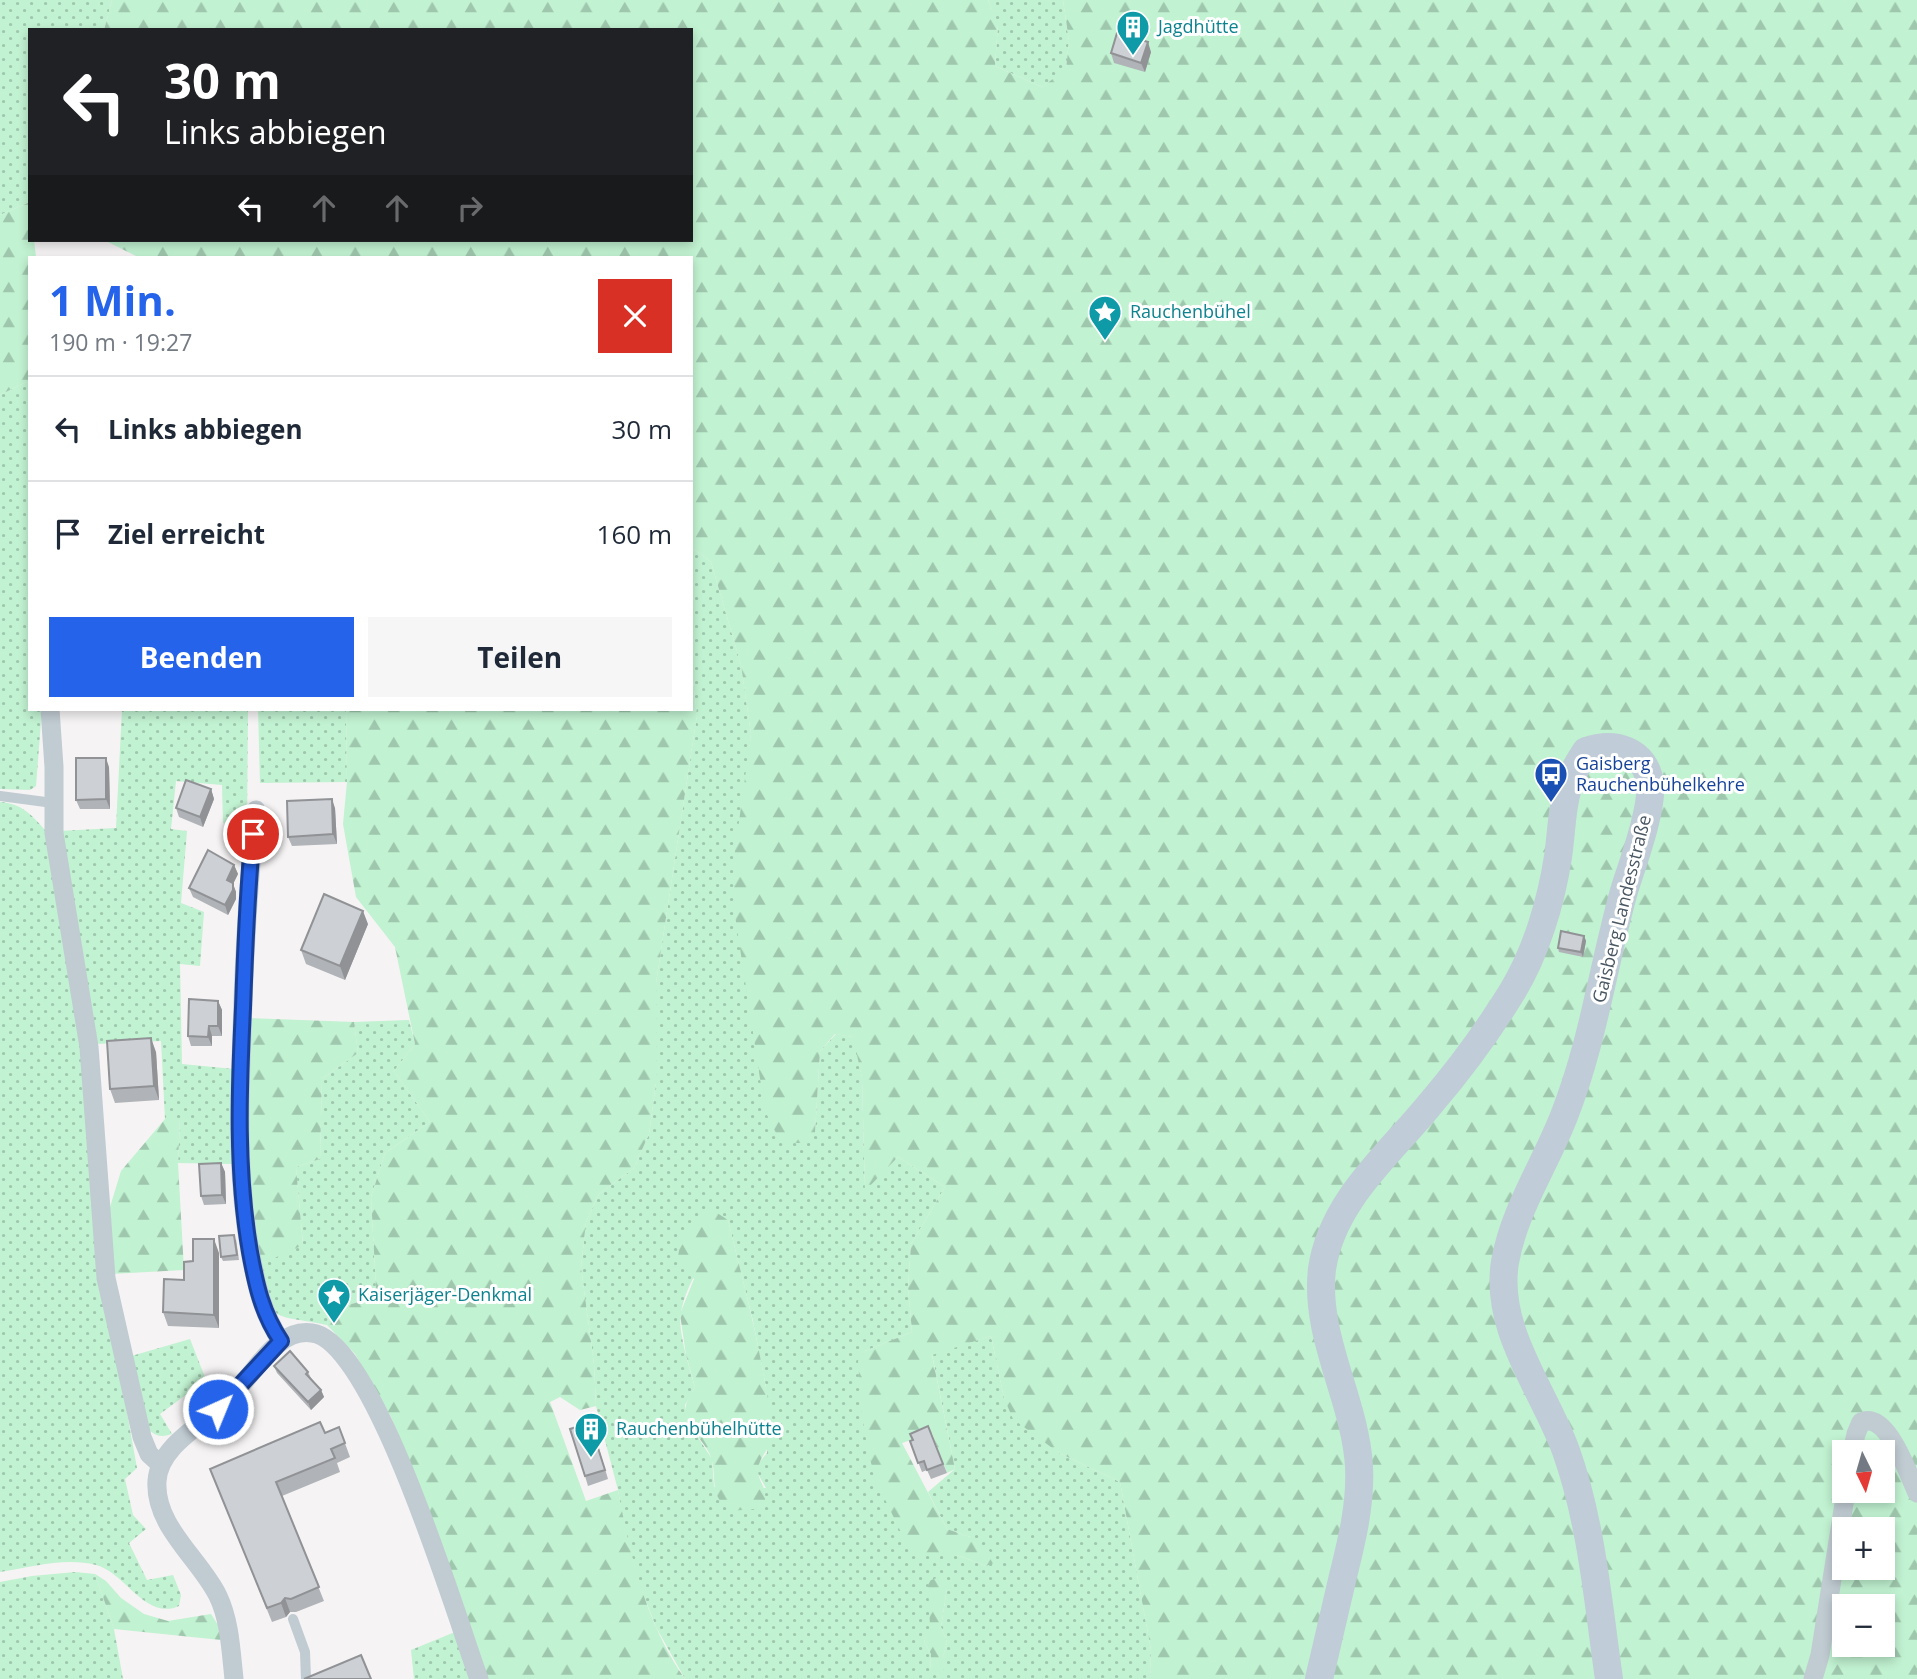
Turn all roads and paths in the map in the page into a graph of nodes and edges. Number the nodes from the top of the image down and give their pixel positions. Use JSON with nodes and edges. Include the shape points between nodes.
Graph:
{"nodes":[{"id":1,"x":50,"y":711,"type":"edge"},
{"id":2,"x":0,"y":796,"type":"edge"},
{"id":3,"x":53,"y":803,"type":"junction"},
{"id":4,"x":256,"y":810,"type":"dead end"},
{"id":5,"x":281,"y":1341,"type":"junction"},
{"id":6,"x":1855,"y":1440,"type":"edge"},
{"id":7,"x":1890,"y":1440,"type":"edge"},
{"id":8,"x":1895,"y":1449,"type":"edge"},
{"id":9,"x":161,"y":1465,"type":"junction"},
{"id":10,"x":1917,"y":1493,"type":"edge"},
{"id":11,"x":1844,"y":1503,"type":"edge"},
{"id":12,"x":293,"y":1619,"type":"dead end"},
{"id":13,"x":234,"y":1679,"type":"edge"},
{"id":14,"x":306,"y":1679,"type":"edge"},
{"id":15,"x":479,"y":1679,"type":"edge"},
{"id":16,"x":1319,"y":1679,"type":"edge"},
{"id":17,"x":1609,"y":1679,"type":"edge"},
{"id":18,"x":1814,"y":1679,"type":"edge"}],
"edges":[{"from":1,"to":3,"type":"street"},
{"from":2,"to":3,"type":"lane"},
{"from":3,"to":9,"type":"street","via":[[91,1059],[106,1278],[142,1437],[149,1454]]},
{"from":4,"to":5,"type":"street","via":[[245,957],[240,1168],[259,1297]]},
{"from":5,"to":9,"type":"street","via":[[218,1409],[169,1451]]},
{"from":5,"to":15,"type":"street","via":[[304,1332],[328,1338],[364,1384],[394,1444]]},
{"from":6,"to":7,"type":"street","via":[[1863,1421],[1875,1422]]},
{"from":8,"to":10,"type":"street"},
{"from":9,"to":13,"type":"street","via":[[159,1502],[221,1603]]},
{"from":11,"to":18,"type":"street"},
{"from":12,"to":14,"type":"lane","via":[[304,1652]]},
{"from":16,"to":17,"type":"main road","name":"Gaisberg Landesstraße","via":[[1353,1537],[1359,1486],[1353,1424],[1323,1307],[1322,1269],[1330,1238],[1350,1199],[1463,1064],[1514,990],[1535,944],[1550,892],[1567,784],[1586,751],[1610,745],[1644,764],[1651,797],[1585,1056],[1564,1116],[1520,1211],[1505,1262],[1503,1296],[1523,1359],[1566,1451],[1589,1537]]}]}
